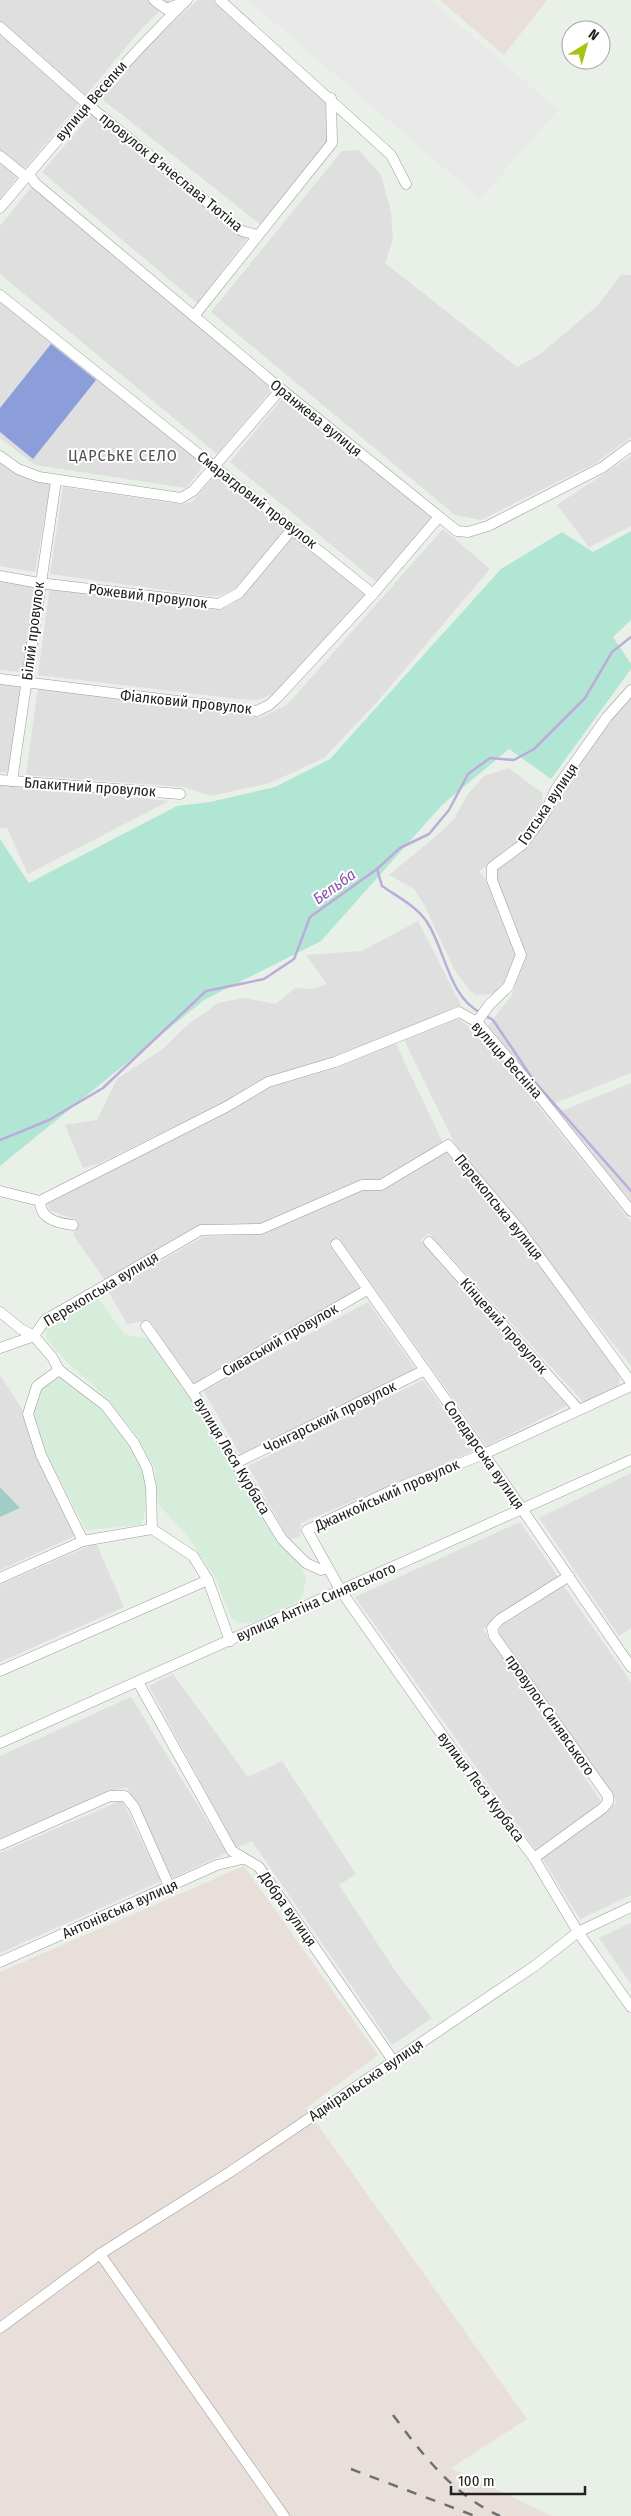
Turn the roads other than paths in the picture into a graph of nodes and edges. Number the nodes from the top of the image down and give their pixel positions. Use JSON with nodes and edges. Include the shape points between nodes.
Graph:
{"nodes":[{"id":1,"x":154,"y":0,"type":"edge"},
{"id":2,"x":187,"y":0,"type":"edge"},
{"id":3,"x":220,"y":0,"type":"edge"},
{"id":4,"x":0,"y":27,"type":"edge"},
{"id":5,"x":331,"y":98,"type":"junction"},
{"id":6,"x":87,"y":104,"type":"junction"},
{"id":7,"x":0,"y":156,"type":"edge"},
{"id":8,"x":27,"y":175,"type":"junction"},
{"id":9,"x":406,"y":184,"type":"dead end"},
{"id":10,"x":0,"y":208,"type":"edge"},
{"id":11,"x":257,"y":235,"type":"junction"},
{"id":12,"x":0,"y":295,"type":"edge"},
{"id":13,"x":194,"y":316,"type":"junction"},
{"id":14,"x":281,"y":389,"type":"junction"},
{"id":15,"x":631,"y":446,"type":"edge"},
{"id":16,"x":0,"y":456,"type":"edge"},
{"id":17,"x":214,"y":466,"type":"junction"},
{"id":18,"x":56,"y":481,"type":"junction"},
{"id":19,"x":438,"y":518,"type":"junction"},
{"id":20,"x":293,"y":528,"type":"junction"},
{"id":21,"x":0,"y":576,"type":"edge"},
{"id":22,"x":39,"y":583,"type":"junction"},
{"id":23,"x":373,"y":594,"type":"junction"},
{"id":24,"x":0,"y":679,"type":"edge"},
{"id":25,"x":27,"y":683,"type":"junction"},
{"id":26,"x":631,"y":690,"type":"edge"},
{"id":27,"x":0,"y":780,"type":"edge"},
{"id":28,"x":12,"y":781,"type":"junction"},
{"id":29,"x":180,"y":794,"type":"dead end"},
{"id":30,"x":479,"y":1019,"type":"junction"},
{"id":31,"x":0,"y":1191,"type":"edge"},
{"id":32,"x":40,"y":1201,"type":"junction"},
{"id":33,"x":631,"y":1211,"type":"edge"},
{"id":34,"x":72,"y":1225,"type":"dead end"},
{"id":35,"x":429,"y":1242,"type":"dead end"},
{"id":36,"x":336,"y":1244,"type":"dead end"},
{"id":37,"x":367,"y":1290,"type":"junction"},
{"id":38,"x":0,"y":1312,"type":"edge"},
{"id":39,"x":146,"y":1326,"type":"dead end"},
{"id":40,"x":34,"y":1336,"type":"junction"},
{"id":41,"x":0,"y":1348,"type":"edge"},
{"id":42,"x":59,"y":1370,"type":"junction"},
{"id":43,"x":425,"y":1370,"type":"junction"},
{"id":44,"x":631,"y":1382,"type":"edge"},
{"id":45,"x":631,"y":1386,"type":"edge"},
{"id":46,"x":192,"y":1391,"type":"junction"},
{"id":47,"x":578,"y":1410,"type":"junction"},
{"id":48,"x":484,"y":1454,"type":"junction"},
{"id":49,"x":631,"y":1460,"type":"edge"},
{"id":50,"x":236,"y":1463,"type":"junction"},
{"id":51,"x":522,"y":1509,"type":"junction"},
{"id":52,"x":152,"y":1529,"type":"junction"},
{"id":53,"x":307,"y":1530,"type":"joint"},
{"id":54,"x":83,"y":1540,"type":"junction"},
{"id":55,"x":328,"y":1568,"type":"junction"},
{"id":56,"x":569,"y":1576,"type":"junction"},
{"id":57,"x":0,"y":1578,"type":"edge"},
{"id":58,"x":208,"y":1580,"type":"junction"},
{"id":59,"x":341,"y":1591,"type":"junction"},
{"id":60,"x":230,"y":1641,"type":"junction"},
{"id":61,"x":631,"y":1668,"type":"edge"},
{"id":62,"x":0,"y":1671,"type":"edge"},
{"id":63,"x":138,"y":1682,"type":"junction"},
{"id":64,"x":0,"y":1743,"type":"edge"},
{"id":65,"x":0,"y":1845,"type":"edge"},
{"id":66,"x":534,"y":1858,"type":"junction"},
{"id":67,"x":242,"y":1859,"type":"junction"},
{"id":68,"x":170,"y":1888,"type":"junction"},
{"id":69,"x":631,"y":1907,"type":"edge"},
{"id":70,"x":578,"y":1932,"type":"junction"},
{"id":71,"x":0,"y":1962,"type":"edge"},
{"id":72,"x":631,"y":2007,"type":"edge"},
{"id":73,"x":394,"y":2062,"type":"junction"},
{"id":74,"x":100,"y":2254,"type":"junction"},
{"id":75,"x":0,"y":2328,"type":"edge"},
{"id":76,"x":284,"y":2516,"type":"edge"}],
"edges":[{"from":1,"to":2,"type":"street","via":[[166,9]]},
{"from":2,"to":6,"type":"street","name":"вулиця Веселки"},
{"from":3,"to":5,"type":"street"},
{"from":4,"to":6,"type":"street","name":"провулок Вʼячеслава Тютіна"},
{"from":5,"to":9,"type":"street","via":[[391,155]]},
{"from":5,"to":11,"type":"street","name":"провулок Вʼячеслава Тютіна","via":[[332,142]]},
{"from":6,"to":8,"type":"street","name":"вулиця Веселки"},
{"from":6,"to":11,"type":"street","name":"провулок Вʼячеслава Тютіна","via":[[242,231]]},
{"from":7,"to":8,"type":"street","name":"Оранжева вулиця"},
{"from":8,"to":10,"type":"street","name":"вулиця Веселки"},
{"from":8,"to":13,"type":"street","name":"Оранжева вулиця"},
{"from":11,"to":13,"type":"street","name":"провулок Вʼячеслава Тютіна"},
{"from":12,"to":17,"type":"street","name":"Смарагдовий провулок"},
{"from":13,"to":14,"type":"street","name":"Оранжева вулиця"},
{"from":14,"to":17,"type":"street"},
{"from":14,"to":19,"type":"street","name":"Оранжева вулиця"},
{"from":15,"to":19,"type":"street","name":"Оранжева вулиця","via":[[603,467],[476,531],[457,531]]},
{"from":16,"to":18,"type":"street","via":[[28,474]]},
{"from":17,"to":18,"type":"street","via":[[193,491],[181,498]]},
{"from":17,"to":20,"type":"street","name":"Смарагдовий провулок"},
{"from":18,"to":22,"type":"street","name":"Білий провулок"},
{"from":19,"to":23,"type":"street","name":"Фіалковий провулок"},
{"from":20,"to":22,"type":"street","name":"Рожевий провулок","via":[[239,593],[219,604]]},
{"from":20,"to":23,"type":"street","name":"Смарагдовий провулок"},
{"from":21,"to":22,"type":"street","name":"Рожевий провулок"},
{"from":22,"to":25,"type":"street","name":"Білий провулок"},
{"from":23,"to":25,"type":"street","name":"Фіалковий провулок","via":[[277,698],[257,711]]},
{"from":24,"to":25,"type":"street","name":"Фіалковий провулок"},
{"from":25,"to":28,"type":"street","name":"Білий провулок"},
{"from":26,"to":30,"type":"street","name":"Готська вулиця","via":[[607,717],[556,789],[543,817],[522,846],[492,867],[492,880],[521,955],[508,987]]},
{"from":27,"to":28,"type":"street","name":"Блакитний провулок"},
{"from":28,"to":29,"type":"street","name":"Блакитний провулок"},
{"from":30,"to":32,"type":"street","name":"вулиця Весніна","via":[[458,1012],[335,1062],[268,1082],[226,1107]]},
{"from":30,"to":33,"type":"street","name":"вулиця Весніна"},
{"from":31,"to":32,"type":"street"},
{"from":32,"to":34,"type":"street","via":[[42,1213],[48,1218]]},
{"from":35,"to":47,"type":"street","name":"Кінцевий провулок"},
{"from":36,"to":37,"type":"street","name":"Соледарська вулиця"},
{"from":37,"to":43,"type":"street","name":"Соледарська вулиця"},
{"from":37,"to":46,"type":"street","name":"Сиваський провулок"},
{"from":38,"to":40,"type":"street"},
{"from":39,"to":46,"type":"street","name":"вулиця Леся Курбаса"},
{"from":40,"to":41,"type":"street"},
{"from":40,"to":42,"type":"street"},
{"from":40,"to":44,"type":"street","name":"Перекопська вулиця","via":[[45,1320],[201,1230],[261,1229],[362,1185],[381,1185],[448,1145],[520,1230]]},
{"from":42,"to":52,"type":"street","via":[[105,1405],[134,1443],[147,1468]]},
{"from":42,"to":54,"type":"street","via":[[37,1386],[28,1414],[41,1454]]},
{"from":43,"to":48,"type":"street","name":"Соледарська вулиця"},
{"from":43,"to":50,"type":"street","name":"Чонгарський провулок"},
{"from":45,"to":47,"type":"street","name":"Джанкойський провулок"},
{"from":46,"to":50,"type":"street","name":"вулиця Леся Курбаса"},
{"from":47,"to":48,"type":"street","name":"Джанкойський провулок"},
{"from":48,"to":51,"type":"street","name":"Соледарська вулиця"},
{"from":48,"to":53,"type":"street","name":"Джанкойський провулок","via":[[395,1489]]},
{"from":49,"to":51,"type":"street","name":"вулиця Антіна Синявського"},
{"from":50,"to":55,"type":"street","name":"вулиця Леся Курбаса","via":[[282,1539],[306,1563],[321,1570]]},
{"from":51,"to":56,"type":"street","name":"Соледарська вулиця"},
{"from":51,"to":59,"type":"street","name":"вулиця Антіна Синявського"},
{"from":52,"to":54,"type":"street"},
{"from":52,"to":58,"type":"street","via":[[193,1556]]},
{"from":53,"to":55,"type":"street","name":"вулиця Леся Курбаса"},
{"from":54,"to":57,"type":"street"},
{"from":55,"to":59,"type":"street","name":"вулиця Леся Курбаса"},
{"from":56,"to":61,"type":"street","name":"Соледарська вулиця"},
{"from":56,"to":66,"type":"street","name":"провулок Синявського","via":[[499,1620],[492,1628],[494,1636],[608,1796],[603,1808]]},
{"from":58,"to":60,"type":"street"},
{"from":58,"to":62,"type":"street"},
{"from":59,"to":60,"type":"street","name":"вулиця Антіна Синявського"},
{"from":59,"to":66,"type":"street","name":"вулиця Леся Курбаса","via":[[456,1756]]},
{"from":60,"to":63,"type":"street","name":"вулиця Антіна Синявського"},
{"from":63,"to":64,"type":"street","name":"вулиця Антіна Синявського"},
{"from":63,"to":67,"type":"street","name":"Добра вулиця","via":[[232,1852]]},
{"from":65,"to":68,"type":"street","via":[[110,1796],[125,1796],[134,1807]]},
{"from":66,"to":70,"type":"street","name":"вулиця Леся Курбаса"},
{"from":67,"to":68,"type":"street","name":"Антонівська вулиця","via":[[217,1865]]},
{"from":67,"to":73,"type":"street","name":"Добра вулиця","via":[[259,1867]]},
{"from":68,"to":71,"type":"street","name":"Антонівська вулиця"},
{"from":69,"to":70,"type":"street","name":"Адміральська вулиця"},
{"from":70,"to":72,"type":"street","name":"вулиця Леся Курбаса"},
{"from":70,"to":73,"type":"street","name":"Адміральська вулиця","via":[[536,1965]]},
{"from":73,"to":74,"type":"street","name":"Адміральська вулиця"},
{"from":74,"to":75,"type":"street","name":"Адміральська вулиця"},
{"from":74,"to":76,"type":"street"}]}
